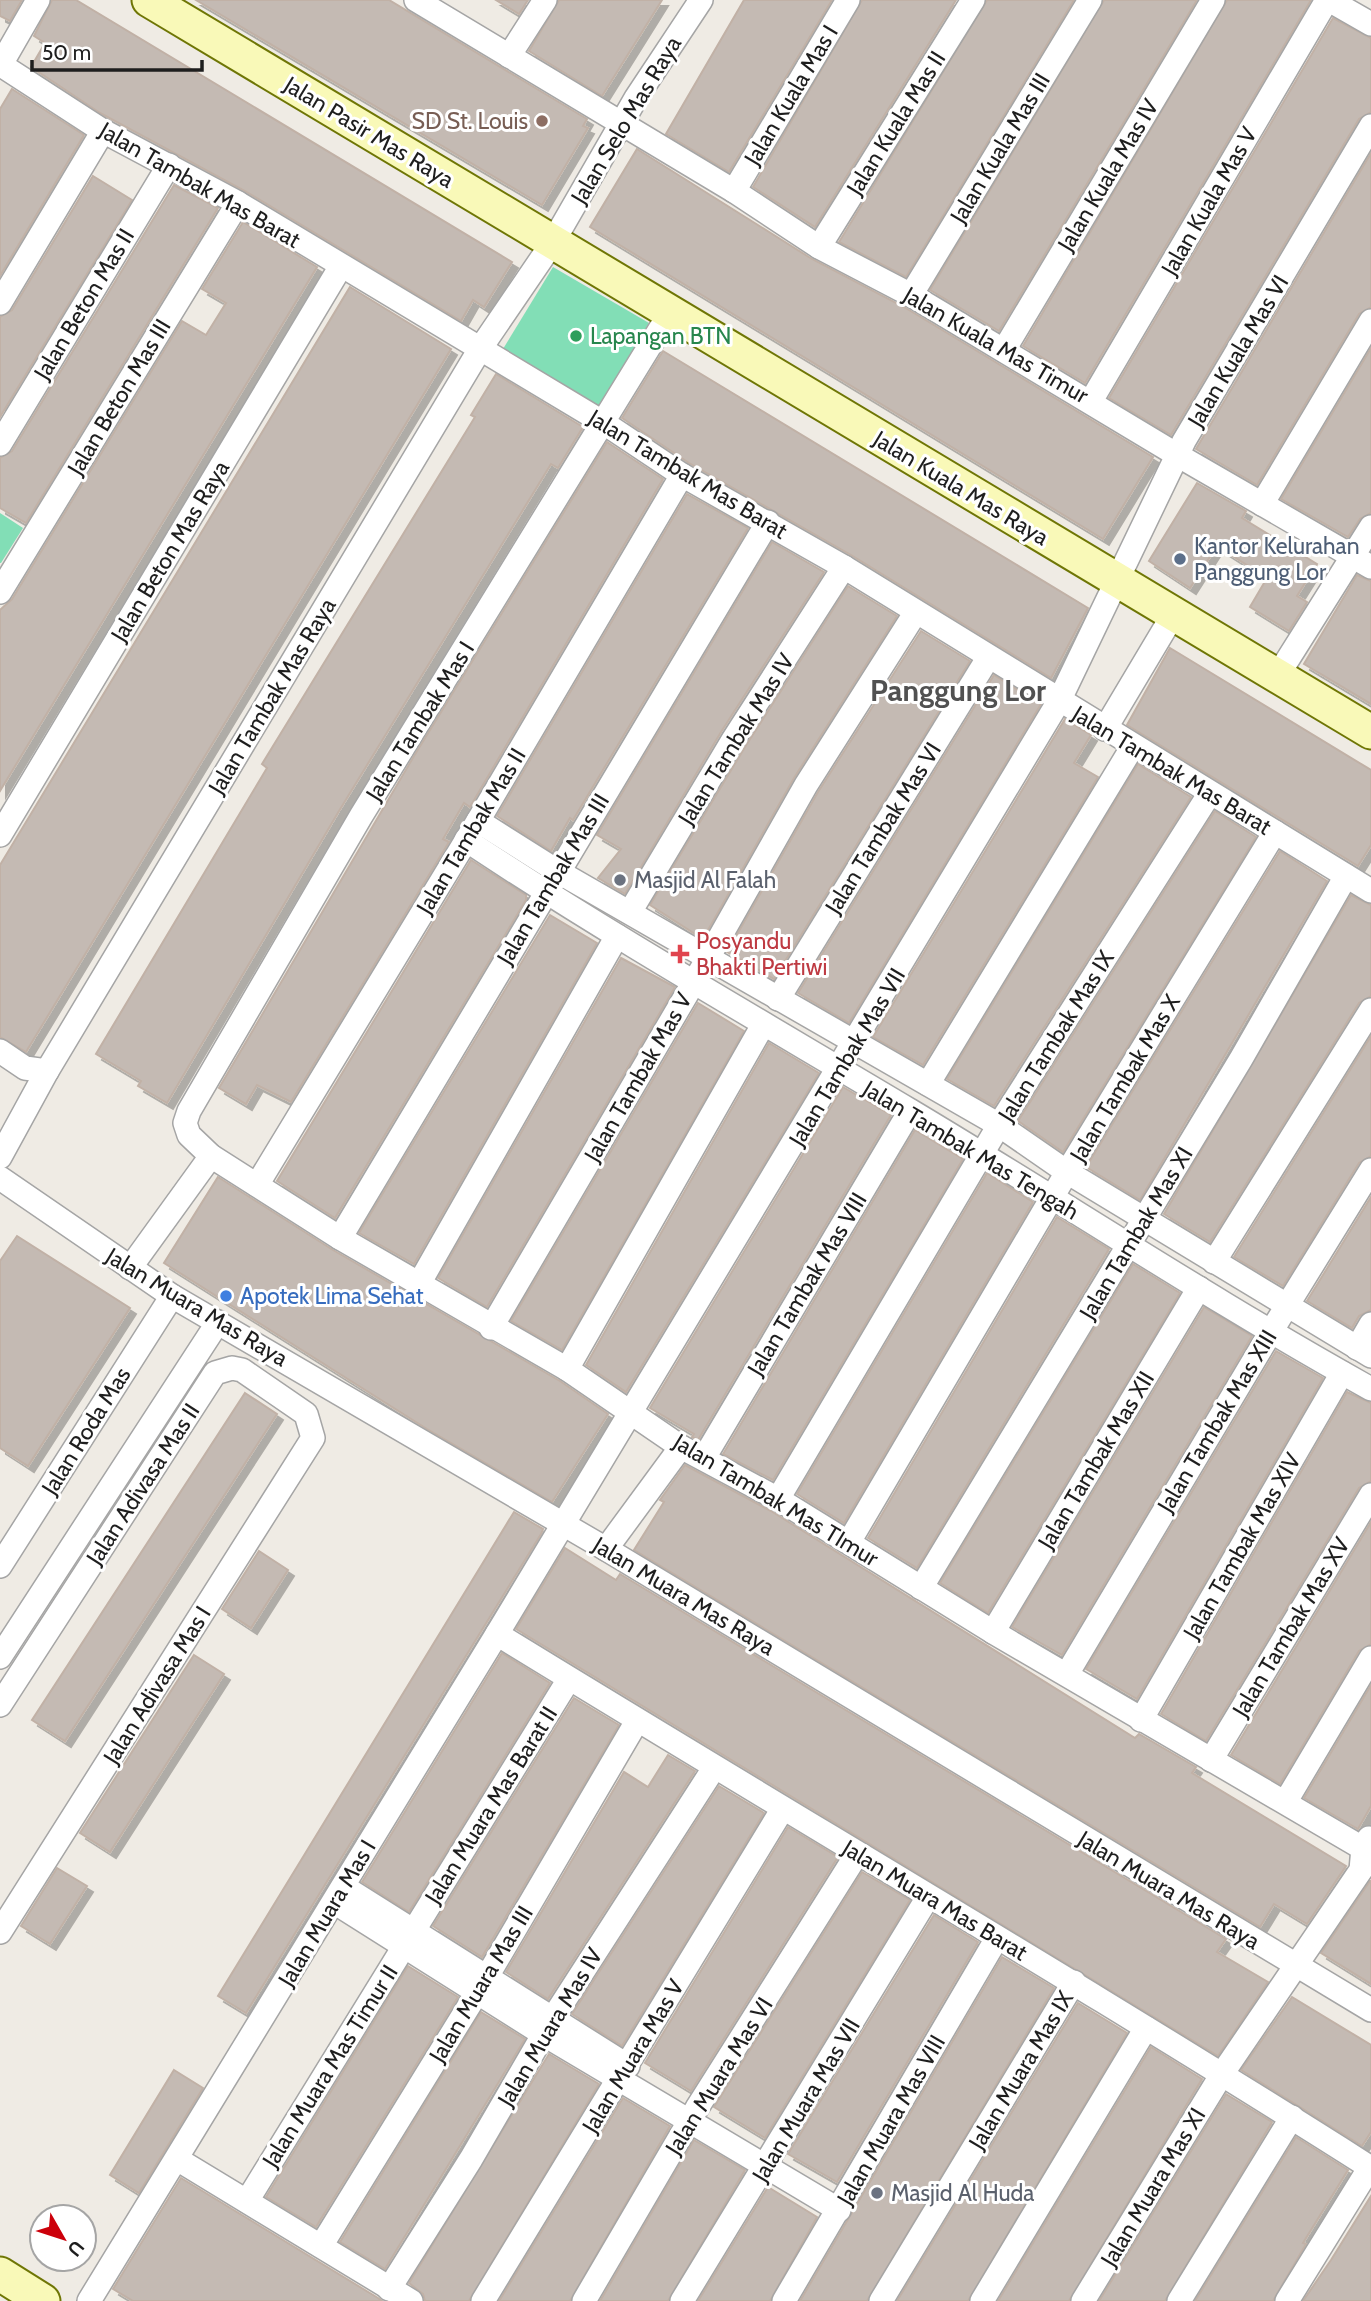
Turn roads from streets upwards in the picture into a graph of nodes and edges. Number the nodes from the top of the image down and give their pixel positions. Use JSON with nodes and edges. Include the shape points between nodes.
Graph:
{"nodes":[{"id":1,"x":38,"y":0,"type":"edge"},
{"id":2,"x":149,"y":0,"type":"edge"},
{"id":3,"x":545,"y":0,"type":"edge"},
{"id":4,"x":701,"y":0,"type":"edge"},
{"id":5,"x":849,"y":0,"type":"edge"},
{"id":6,"x":972,"y":0,"type":"edge"},
{"id":7,"x":1090,"y":0,"type":"edge"},
{"id":8,"x":1213,"y":0,"type":"edge"},
{"id":9,"x":1328,"y":0,"type":"edge"},
{"id":10,"x":421,"y":1,"type":"edge"},
{"id":11,"x":1371,"y":24,"type":"edge"},
{"id":12,"x":509,"y":56,"type":"junction"},
{"id":13,"x":0,"y":66,"type":"edge"},
{"id":14,"x":621,"y":124,"type":"junction"},
{"id":15,"x":1371,"y":126,"type":"edge"},
{"id":16,"x":103,"y":131,"type":"junction"},
{"id":17,"x":169,"y":164,"type":"junction"},
{"id":18,"x":733,"y":191,"type":"junction"},
{"id":19,"x":238,"y":203,"type":"junction"},
{"id":20,"x":553,"y":242,"type":"junction"},
{"id":21,"x":820,"y":247,"type":"junction"},
{"id":22,"x":341,"y":266,"type":"junction"},
{"id":23,"x":911,"y":295,"type":"junction"},
{"id":24,"x":0,"y":303,"type":"edge"},
{"id":25,"x":670,"y":313,"type":"junction"},
{"id":26,"x":1371,"y":321,"type":"edge"},
{"id":27,"x":480,"y":349,"type":"junction"},
{"id":28,"x":1004,"y":350,"type":"junction"},
{"id":29,"x":1091,"y":401,"type":"junction"},
{"id":30,"x":604,"y":423,"type":"junction"},
{"id":31,"x":0,"y":444,"type":"edge"},
{"id":32,"x":1179,"y":456,"type":"junction"},
{"id":33,"x":682,"y":475,"type":"junction"},
{"id":34,"x":1262,"y":504,"type":"junction"},
{"id":35,"x":768,"y":522,"type":"junction"},
{"id":36,"x":1371,"y":527,"type":"edge"},
{"id":37,"x":1362,"y":562,"type":"edge"},
{"id":38,"x":844,"y":567,"type":"junction"},
{"id":39,"x":1116,"y":581,"type":"junction"},
{"id":40,"x":0,"y":592,"type":"edge"},
{"id":41,"x":916,"y":612,"type":"junction"},
{"id":42,"x":1173,"y":615,"type":"junction"},
{"id":43,"x":988,"y":658,"type":"junction"},
{"id":44,"x":1278,"y":675,"type":"junction"},
{"id":45,"x":1059,"y":701,"type":"junction"},
{"id":46,"x":1105,"y":729,"type":"junction"},
{"id":47,"x":1371,"y":732,"type":"edge"},
{"id":48,"x":1133,"y":746,"type":"junction"},
{"id":49,"x":1210,"y":793,"type":"junction"},
{"id":50,"x":472,"y":831,"type":"junction"},
{"id":51,"x":1275,"y":832,"type":"junction"},
{"id":52,"x":0,"y":835,"type":"edge"},
{"id":53,"x":557,"y":871,"type":"junction"},
{"id":54,"x":1346,"y":876,"type":"junction"},
{"id":55,"x":1371,"y":891,"type":"edge"},
{"id":56,"x":545,"y":892,"type":"junction"},
{"id":57,"x":630,"y":912,"type":"junction"},
{"id":58,"x":617,"y":936,"type":"junction"},
{"id":59,"x":708,"y":958,"type":"junction"},
{"id":60,"x":694,"y":981,"type":"junction"},
{"id":61,"x":778,"y":999,"type":"junction"},
{"id":62,"x":1371,"y":1010,"type":"edge"},
{"id":63,"x":763,"y":1025,"type":"junction"},
{"id":64,"x":855,"y":1044,"type":"junction"},
{"id":65,"x":0,"y":1051,"type":"edge"},
{"id":66,"x":839,"y":1070,"type":"junction"},
{"id":67,"x":47,"y":1071,"type":"junction"},
{"id":68,"x":928,"y":1084,"type":"junction"},
{"id":69,"x":910,"y":1111,"type":"junction"},
{"id":70,"x":999,"y":1125,"type":"junction"},
{"id":71,"x":189,"y":1135,"type":"joint"},
{"id":72,"x":981,"y":1155,"type":"junction"},
{"id":73,"x":211,"y":1156,"type":"junction"},
{"id":74,"x":0,"y":1157,"type":"edge"},
{"id":75,"x":1371,"y":1170,"type":"edge"},
{"id":76,"x":1067,"y":1172,"type":"junction"},
{"id":77,"x":0,"y":1178,"type":"edge"},
{"id":78,"x":257,"y":1185,"type":"junction"},
{"id":79,"x":1052,"y":1199,"type":"junction"},
{"id":80,"x":1144,"y":1219,"type":"junction"},
{"id":81,"x":341,"y":1238,"type":"junction"},
{"id":82,"x":1127,"y":1247,"type":"junction"},
{"id":83,"x":1214,"y":1262,"type":"junction"},
{"id":84,"x":130,"y":1268,"type":"junction"},
{"id":85,"x":420,"y":1282,"type":"junction"},
{"id":86,"x":1199,"y":1288,"type":"junction"},
{"id":87,"x":172,"y":1296,"type":"junction"},
{"id":88,"x":1286,"y":1306,"type":"junction"},
{"id":89,"x":218,"y":1322,"type":"junction"},
{"id":90,"x":1371,"y":1324,"type":"edge"},
{"id":91,"x":491,"y":1328,"type":"junction"},
{"id":92,"x":1272,"y":1330,"type":"junction"},
{"id":93,"x":1364,"y":1352,"type":"edge"},
{"id":94,"x":567,"y":1369,"type":"junction"},
{"id":95,"x":1342,"y":1373,"type":"junction"},
{"id":96,"x":1371,"y":1389,"type":"edge"},
{"id":97,"x":632,"y":1412,"type":"junction"},
{"id":98,"x":313,"y":1438,"type":"joint"},
{"id":99,"x":681,"y":1447,"type":"junction"},
{"id":100,"x":704,"y":1458,"type":"junction"},
{"id":101,"x":1371,"y":1495,"type":"edge"},
{"id":102,"x":778,"y":1499,"type":"junction"},
{"id":103,"x":563,"y":1524,"type":"junction"},
{"id":104,"x":849,"y":1542,"type":"junction"},
{"id":105,"x":606,"y":1549,"type":"junction"},
{"id":106,"x":0,"y":1566,"type":"edge"},
{"id":107,"x":921,"y":1588,"type":"junction"},
{"id":108,"x":993,"y":1632,"type":"junction"},
{"id":109,"x":497,"y":1634,"type":"junction"},
{"id":110,"x":0,"y":1657,"type":"edge"},
{"id":111,"x":1371,"y":1658,"type":"edge"},
{"id":112,"x":1067,"y":1674,"type":"junction"},
{"id":113,"x":569,"y":1679,"type":"junction"},
{"id":114,"x":0,"y":1705,"type":"edge"},
{"id":115,"x":1141,"y":1720,"type":"junction"},
{"id":116,"x":637,"y":1721,"type":"junction"},
{"id":117,"x":1211,"y":1760,"type":"junction"},
{"id":118,"x":714,"y":1768,"type":"junction"},
{"id":119,"x":1286,"y":1801,"type":"junction"},
{"id":120,"x":782,"y":1810,"type":"junction"},
{"id":121,"x":1368,"y":1845,"type":"edge"},
{"id":122,"x":857,"y":1854,"type":"junction"},
{"id":123,"x":339,"y":1895,"type":"junction"},
{"id":124,"x":928,"y":1897,"type":"junction"},
{"id":125,"x":0,"y":1932,"type":"edge"},
{"id":126,"x":997,"y":1938,"type":"junction"},
{"id":127,"x":408,"y":1939,"type":"junction"},
{"id":128,"x":1295,"y":1966,"type":"junction"},
{"id":129,"x":1074,"y":1982,"type":"junction"},
{"id":130,"x":483,"y":1984,"type":"junction"},
{"id":131,"x":1371,"y":2010,"type":"edge"},
{"id":132,"x":548,"y":2026,"type":"junction"},
{"id":133,"x":1146,"y":2028,"type":"junction"},
{"id":134,"x":623,"y":2072,"type":"junction"},
{"id":135,"x":1222,"y":2074,"type":"junction"},
{"id":136,"x":694,"y":2115,"type":"junction"},
{"id":137,"x":1292,"y":2117,"type":"junction"},
{"id":138,"x":177,"y":2159,"type":"junction"},
{"id":139,"x":770,"y":2161,"type":"junction"},
{"id":140,"x":1370,"y":2167,"type":"edge"},
{"id":141,"x":247,"y":2201,"type":"junction"},
{"id":142,"x":842,"y":2205,"type":"junction"},
{"id":143,"x":321,"y":2246,"type":"junction"},
{"id":144,"x":0,"y":2274,"type":"edge"},
{"id":145,"x":389,"y":2288,"type":"junction"},
{"id":146,"x":43,"y":2301,"type":"edge"},
{"id":147,"x":89,"y":2301,"type":"edge"},
{"id":148,"x":411,"y":2301,"type":"edge"},
{"id":149,"x":483,"y":2301,"type":"edge"},
{"id":150,"x":584,"y":2301,"type":"edge"},
{"id":151,"x":682,"y":2301,"type":"edge"},
{"id":152,"x":784,"y":2301,"type":"edge"},
{"id":153,"x":881,"y":2301,"type":"edge"},
{"id":154,"x":982,"y":2301,"type":"edge"},
{"id":155,"x":1083,"y":2301,"type":"edge"},
{"id":156,"x":1179,"y":2301,"type":"edge"},
{"id":157,"x":1287,"y":2301,"type":"edge"}],
"edges":[{"from":1,"to":13,"type":"street"},
{"from":2,"to":20,"type":"street","name":"Jalan Pasir Mas Raya"},
{"from":3,"to":12,"type":"street"},
{"from":4,"to":14,"type":"street","name":"Jalan Selo Mas Raya"},
{"from":5,"to":18,"type":"street","name":"Jalan Kuala Mas I"},
{"from":6,"to":21,"type":"street","name":"Jalan Kuala Mas II"},
{"from":7,"to":23,"type":"street","name":"Jalan Kuala Mas III"},
{"from":8,"to":28,"type":"street","name":"Jalan Kuala Mas IV"},
{"from":9,"to":11,"type":"street"},
{"from":9,"to":29,"type":"street","name":"Jalan Kuala Mas V"},
{"from":10,"to":12,"type":"street","name":"Jalan Kuala Mas Timur"},
{"from":12,"to":14,"type":"street","name":"Jalan Kuala Mas Timur"},
{"from":13,"to":16,"type":"street","name":"Jalan Tambak Mas Barat"},
{"from":14,"to":18,"type":"street","name":"Jalan Kuala Mas Timur"},
{"from":14,"to":20,"type":"street","name":"Jalan Selo Mas Raya"},
{"from":15,"to":32,"type":"street","name":"Jalan Kuala Mas VI"},
{"from":16,"to":17,"type":"street","name":"Jalan Tambak Mas Barat"},
{"from":16,"to":24,"type":"street"},
{"from":17,"to":19,"type":"street","name":"Jalan Tambak Mas Barat"},
{"from":17,"to":31,"type":"street","name":"Jalan Beton Mas II"},
{"from":18,"to":21,"type":"street","name":"Jalan Kuala Mas Timur"},
{"from":19,"to":22,"type":"street","name":"Jalan Tambak Mas Barat"},
{"from":19,"to":40,"type":"street","name":"Jalan Beton Mas III"},
{"from":20,"to":25,"type":"street","name":"Jalan Kuala Mas Raya"},
{"from":20,"to":27,"type":"street","name":"Jalan Tambak Mas Raya"},
{"from":21,"to":23,"type":"street","name":"Jalan Kuala Mas Timur"},
{"from":22,"to":27,"type":"street","name":"Jalan Tambak Mas Barat"},
{"from":22,"to":52,"type":"street","name":"Jalan Beton Mas Raya"},
{"from":23,"to":28,"type":"street","name":"Jalan Kuala Mas Timur"},
{"from":25,"to":30,"type":"street","name":"Jalan Tambak Mas I"},
{"from":25,"to":39,"type":"street","name":"Jalan Kuala Mas Raya"},
{"from":26,"to":34,"type":"street"},
{"from":27,"to":30,"type":"street","name":"Jalan Tambak Mas Barat"},
{"from":27,"to":67,"type":"street","name":"Jalan Tambak Mas Raya"},
{"from":28,"to":29,"type":"street","name":"Jalan Kuala Mas Timur"},
{"from":29,"to":32,"type":"street","name":"Jalan Kuala Mas Timur"},
{"from":30,"to":33,"type":"street","name":"Jalan Tambak Mas Barat"},
{"from":30,"to":71,"type":"street","name":"Jalan Tambak Mas I","via":[[340,851],[189,1111],[185,1123]]},
{"from":32,"to":34,"type":"street","name":"Jalan Kuala Mas Timur"},
{"from":32,"to":39,"type":"street","name":"Jalan Kuala Mas VI"},
{"from":33,"to":35,"type":"street","name":"Jalan Tambak Mas Barat"},
{"from":33,"to":50,"type":"street","name":"Jalan Tambak Mas II"},
{"from":34,"to":37,"type":"street","name":"Jalan Kuala Mas Timur"},
{"from":35,"to":38,"type":"street","name":"Jalan Tambak Mas Barat"},
{"from":35,"to":53,"type":"street","name":"Jalan Tambak Mas III"},
{"from":36,"to":37,"type":"street"},
{"from":37,"to":44,"type":"street"},
{"from":38,"to":41,"type":"street","name":"Jalan Tambak Mas Barat"},
{"from":38,"to":57,"type":"street","name":"Jalan Tambak Mas IV"},
{"from":39,"to":42,"type":"street","name":"Jalan Kuala Mas Raya"},
{"from":39,"to":45,"type":"street","name":"Jalan Tambak Mas VII"},
{"from":41,"to":43,"type":"street","name":"Jalan Tambak Mas Barat"},
{"from":41,"to":59,"type":"street","name":"Jalan Tambak Mas V","via":[[806,785]]},
{"from":42,"to":44,"type":"street","name":"Jalan Kuala Mas Raya"},
{"from":42,"to":46,"type":"street"},
{"from":43,"to":45,"type":"street","name":"Jalan Tambak Mas Barat"},
{"from":43,"to":61,"type":"street","name":"Jalan Tambak Mas VI"},
{"from":44,"to":47,"type":"street","name":"Jalan Kuala Mas Raya"},
{"from":45,"to":46,"type":"street","name":"Jalan Tambak Mas Barat"},
{"from":45,"to":64,"type":"street","name":"Jalan Tambak Mas VII"},
{"from":46,"to":48,"type":"street","name":"Jalan Tambak Mas Barat"},
{"from":48,"to":49,"type":"street","name":"Jalan Tambak Mas Barat"},
{"from":48,"to":68,"type":"street"},
{"from":49,"to":51,"type":"street","name":"Jalan Tambak Mas Barat"},
{"from":49,"to":70,"type":"street","name":"Jalan Tambak Mas IX"},
{"from":50,"to":53,"type":"street","name":"Jalan Tambak Mas Tengah"},
{"from":50,"to":56,"type":"street","name":"Jalan Tambak Mas Tengah"},
{"from":50,"to":78,"type":"street","name":"Jalan Tambak Mas II"},
{"from":51,"to":54,"type":"street","name":"Jalan Tambak Mas Barat"},
{"from":51,"to":76,"type":"street","name":"Jalan Tambak Mas X"},
{"from":53,"to":56,"type":"street","name":"Jalan Tambak Mas III"},
{"from":53,"to":57,"type":"street","name":"Jalan Tambak Mas Tengah"},
{"from":54,"to":55,"type":"street","name":"Jalan Tambak Mas Barat"},
{"from":54,"to":80,"type":"street","name":"Jalan Tambak Mas XI"},
{"from":56,"to":58,"type":"street","name":"Jalan Tambak Mas Tengah"},
{"from":56,"to":81,"type":"street","name":"Jalan Tambak Mas III"},
{"from":57,"to":59,"type":"street","name":"Jalan Tambak Mas Tengah"},
{"from":58,"to":60,"type":"street","name":"Jalan Tambak Mas Tengah"},
{"from":58,"to":85,"type":"street"},
{"from":59,"to":60,"type":"street","name":"Jalan Tambak Mas V"},
{"from":59,"to":61,"type":"street","name":"Jalan Tambak Mas Tengah"},
{"from":60,"to":63,"type":"street","name":"Jalan Tambak Mas Tengah"},
{"from":60,"to":91,"type":"street","name":"Jalan Tambak Mas V"},
{"from":61,"to":64,"type":"street","name":"Jalan Tambak Mas Tengah"},
{"from":62,"to":83,"type":"street"},
{"from":63,"to":66,"type":"street","name":"Jalan Tambak Mas Tengah"},
{"from":63,"to":94,"type":"street"},
{"from":64,"to":66,"type":"street","name":"Jalan Tambak Mas VII"},
{"from":64,"to":68,"type":"street","name":"Jalan Tambak Mas Tengah"},
{"from":65,"to":67,"type":"street","via":[[25,1068]]},
{"from":66,"to":69,"type":"street","name":"Jalan Tambak Mas Tengah"},
{"from":66,"to":97,"type":"street","name":"Jalan Tambak Mas VII"},
{"from":67,"to":74,"type":"street","name":"Jalan Tambak Mas Raya"},
{"from":68,"to":70,"type":"street","name":"Jalan Tambak Mas Tengah"},
{"from":69,"to":72,"type":"street","name":"Jalan Tambak Mas Tengah"},
{"from":69,"to":100,"type":"street","name":"Jalan Tambak Mas VIII"},
{"from":70,"to":72,"type":"street","name":"Jalan Tambak Mas IX"},
{"from":70,"to":76,"type":"street","name":"Jalan Tambak Mas Tengah"},
{"from":71,"to":73,"type":"street","name":"Jalan Tambak Mas TImur"},
{"from":72,"to":79,"type":"street","name":"Jalan Tambak Mas Tengah"},
{"from":72,"to":102,"type":"street","name":"Jalan Tambak Mas IX"},
{"from":73,"to":78,"type":"street","name":"Jalan Tambak Mas TImur"},
{"from":73,"to":84,"type":"street"},
{"from":75,"to":88,"type":"street","name":"Jalan Tambak Mas XIII"},
{"from":76,"to":79,"type":"street","name":"Jalan Tambak Mas X"},
{"from":76,"to":80,"type":"street","name":"Jalan Tambak Mas Tengah"},
{"from":77,"to":84,"type":"street","name":"Jalan Muara Mas Raya"},
{"from":78,"to":81,"type":"street","name":"Jalan Tambak Mas TImur"},
{"from":79,"to":82,"type":"street","name":"Jalan Tambak Mas Tengah"},
{"from":79,"to":104,"type":"street","name":"Jalan Tambak Mas X"},
{"from":80,"to":82,"type":"street","name":"Jalan Tambak Mas XI"},
{"from":80,"to":83,"type":"street","name":"Jalan Tambak Mas Tengah"},
{"from":81,"to":85,"type":"street","name":"Jalan Tambak Mas TImur"},
{"from":82,"to":86,"type":"street","name":"Jalan Tambak Mas Tengah"},
{"from":82,"to":107,"type":"street","name":"Jalan Tambak Mas XI"},
{"from":83,"to":88,"type":"street","name":"Jalan Tambak Mas Tengah"},
{"from":84,"to":87,"type":"street","name":"Jalan Muara Mas Raya"},
{"from":85,"to":91,"type":"street","name":"Jalan Tambak Mas TImur"},
{"from":86,"to":92,"type":"street","name":"Jalan Tambak Mas Tengah"},
{"from":86,"to":108,"type":"street","name":"Jalan Tambak Mas XII"},
{"from":87,"to":89,"type":"street","name":"Jalan Muara Mas Raya"},
{"from":87,"to":106,"type":"street","name":"Jalan Roda Mas"},
{"from":88,"to":92,"type":"street","name":"Jalan Tambak Mas XIII"},
{"from":88,"to":93,"type":"street","name":"Jalan Tambak Mas Tengah"},
{"from":89,"to":103,"type":"street","name":"Jalan Muara Mas Raya"},
{"from":89,"to":110,"type":"street"},
{"from":90,"to":93,"type":"street"},
{"from":91,"to":94,"type":"street","name":"Jalan Tambak Mas TImur"},
{"from":92,"to":95,"type":"street","name":"Jalan Tambak Mas Tengah"},
{"from":92,"to":112,"type":"street","name":"Jalan Tambak Mas XIII"},
{"from":94,"to":97,"type":"street","name":"Jalan Tambak Mas TImur"},
{"from":95,"to":96,"type":"street","name":"Jalan Tambak Mas Tengah"},
{"from":95,"to":115,"type":"street","name":"Jalan Tambak Mas XIV"},
{"from":97,"to":99,"type":"street","name":"Jalan Tambak Mas TImur"},
{"from":97,"to":103,"type":"street","name":"Jalan Tambak Mas VII"},
{"from":98,"to":114,"type":"street","name":"Jalan Adivasa Mas II","via":[[306,1414],[253,1376],[232,1368],[215,1373]]},
{"from":98,"to":125,"type":"street","name":"Jalan Adivasa Mas I"},
{"from":99,"to":100,"type":"street","name":"Jalan Tambak Mas TImur"},
{"from":99,"to":105,"type":"street"},
{"from":100,"to":102,"type":"street","name":"Jalan Tambak Mas TImur"},
{"from":101,"to":117,"type":"street","name":"Jalan Tambak Mas XV"},
{"from":102,"to":104,"type":"street","name":"Jalan Tambak Mas TImur"},
{"from":103,"to":105,"type":"street","name":"Jalan Muara Mas Raya"},
{"from":103,"to":109,"type":"street","name":"Jalan Muara Mas I"},
{"from":104,"to":107,"type":"street","name":"Jalan Tambak Mas TImur"},
{"from":105,"to":128,"type":"street","name":"Jalan Muara Mas Raya"},
{"from":107,"to":108,"type":"street","name":"Jalan Tambak Mas TImur"},
{"from":108,"to":112,"type":"street","name":"Jalan Tambak Mas TImur"},
{"from":109,"to":113,"type":"street","name":"Jalan Muara Mas Barat"},
{"from":109,"to":123,"type":"street","name":"Jalan Muara Mas I"},
{"from":111,"to":119,"type":"street"},
{"from":112,"to":115,"type":"street","name":"Jalan Tambak Mas TImur"},
{"from":113,"to":116,"type":"street","name":"Jalan Muara Mas Barat"},
{"from":113,"to":127,"type":"street","name":"Jalan Muara Mas Barat II"},
{"from":115,"to":117,"type":"street","name":"Jalan Tambak Mas TImur"},
{"from":116,"to":118,"type":"street","name":"Jalan Muara Mas Barat"},
{"from":116,"to":130,"type":"street","name":"Jalan Muara Mas III"},
{"from":117,"to":119,"type":"street","name":"Jalan Tambak Mas TImur"},
{"from":118,"to":120,"type":"street","name":"Jalan Muara Mas Barat"},
{"from":118,"to":132,"type":"street","name":"Jalan Muara Mas IV"},
{"from":119,"to":121,"type":"street","name":"Jalan Tambak Mas TImur"},
{"from":120,"to":122,"type":"street","name":"Jalan Muara Mas Barat"},
{"from":120,"to":134,"type":"street","name":"Jalan Muara Mas V"},
{"from":121,"to":128,"type":"street","name":"Jalan Muara Mas XI","via":[[1361,1870]]},
{"from":122,"to":124,"type":"street","name":"Jalan Muara Mas Barat"},
{"from":122,"to":136,"type":"street","name":"Jalan Muara Mas VI"},
{"from":123,"to":127,"type":"street"},
{"from":123,"to":138,"type":"street","name":"Jalan Muara Mas I"},
{"from":124,"to":126,"type":"street","name":"Jalan Muara Mas Barat"},
{"from":124,"to":139,"type":"street","name":"Jalan Muara Mas VII"},
{"from":126,"to":129,"type":"street","name":"Jalan Muara Mas Barat"},
{"from":126,"to":142,"type":"street","name":"Jalan Muara Mas VIII"},
{"from":127,"to":130,"type":"street"},
{"from":127,"to":141,"type":"street","name":"Jalan Muara Mas Timur II"},
{"from":128,"to":131,"type":"street","name":"Jalan Muara Mas Raya"},
{"from":128,"to":135,"type":"street","name":"Jalan Muara Mas XI"},
{"from":129,"to":133,"type":"street","name":"Jalan Muara Mas Barat"},
{"from":129,"to":153,"type":"street","name":"Jalan Muara Mas IX"},
{"from":130,"to":132,"type":"street"},
{"from":130,"to":143,"type":"street","name":"Jalan Muara Mas III"},
{"from":132,"to":134,"type":"street"},
{"from":132,"to":145,"type":"street","name":"Jalan Muara Mas IV"},
{"from":133,"to":135,"type":"street","name":"Jalan Muara Mas Barat"},
{"from":133,"to":154,"type":"street"},
{"from":134,"to":136,"type":"street"},
{"from":134,"to":149,"type":"street","name":"Jalan Muara Mas V"},
{"from":135,"to":137,"type":"street","name":"Jalan Muara Mas Barat"},
{"from":135,"to":155,"type":"street","name":"Jalan Muara Mas XI"},
{"from":136,"to":139,"type":"street"},
{"from":136,"to":150,"type":"street","name":"Jalan Muara Mas VI"},
{"from":137,"to":140,"type":"street","name":"Jalan Muara Mas Barat"},
{"from":137,"to":156,"type":"street"},
{"from":138,"to":141,"type":"street"},
{"from":138,"to":147,"type":"street","name":"Jalan Muara Mas I"},
{"from":139,"to":142,"type":"street"},
{"from":139,"to":151,"type":"street","name":"Jalan Muara Mas VII"},
{"from":140,"to":157,"type":"street"},
{"from":141,"to":143,"type":"street"},
{"from":142,"to":152,"type":"street","name":"Jalan Muara Mas VIII"},
{"from":143,"to":145,"type":"street"},
{"from":144,"to":146,"type":"street"},
{"from":145,"to":148,"type":"street"}]}
